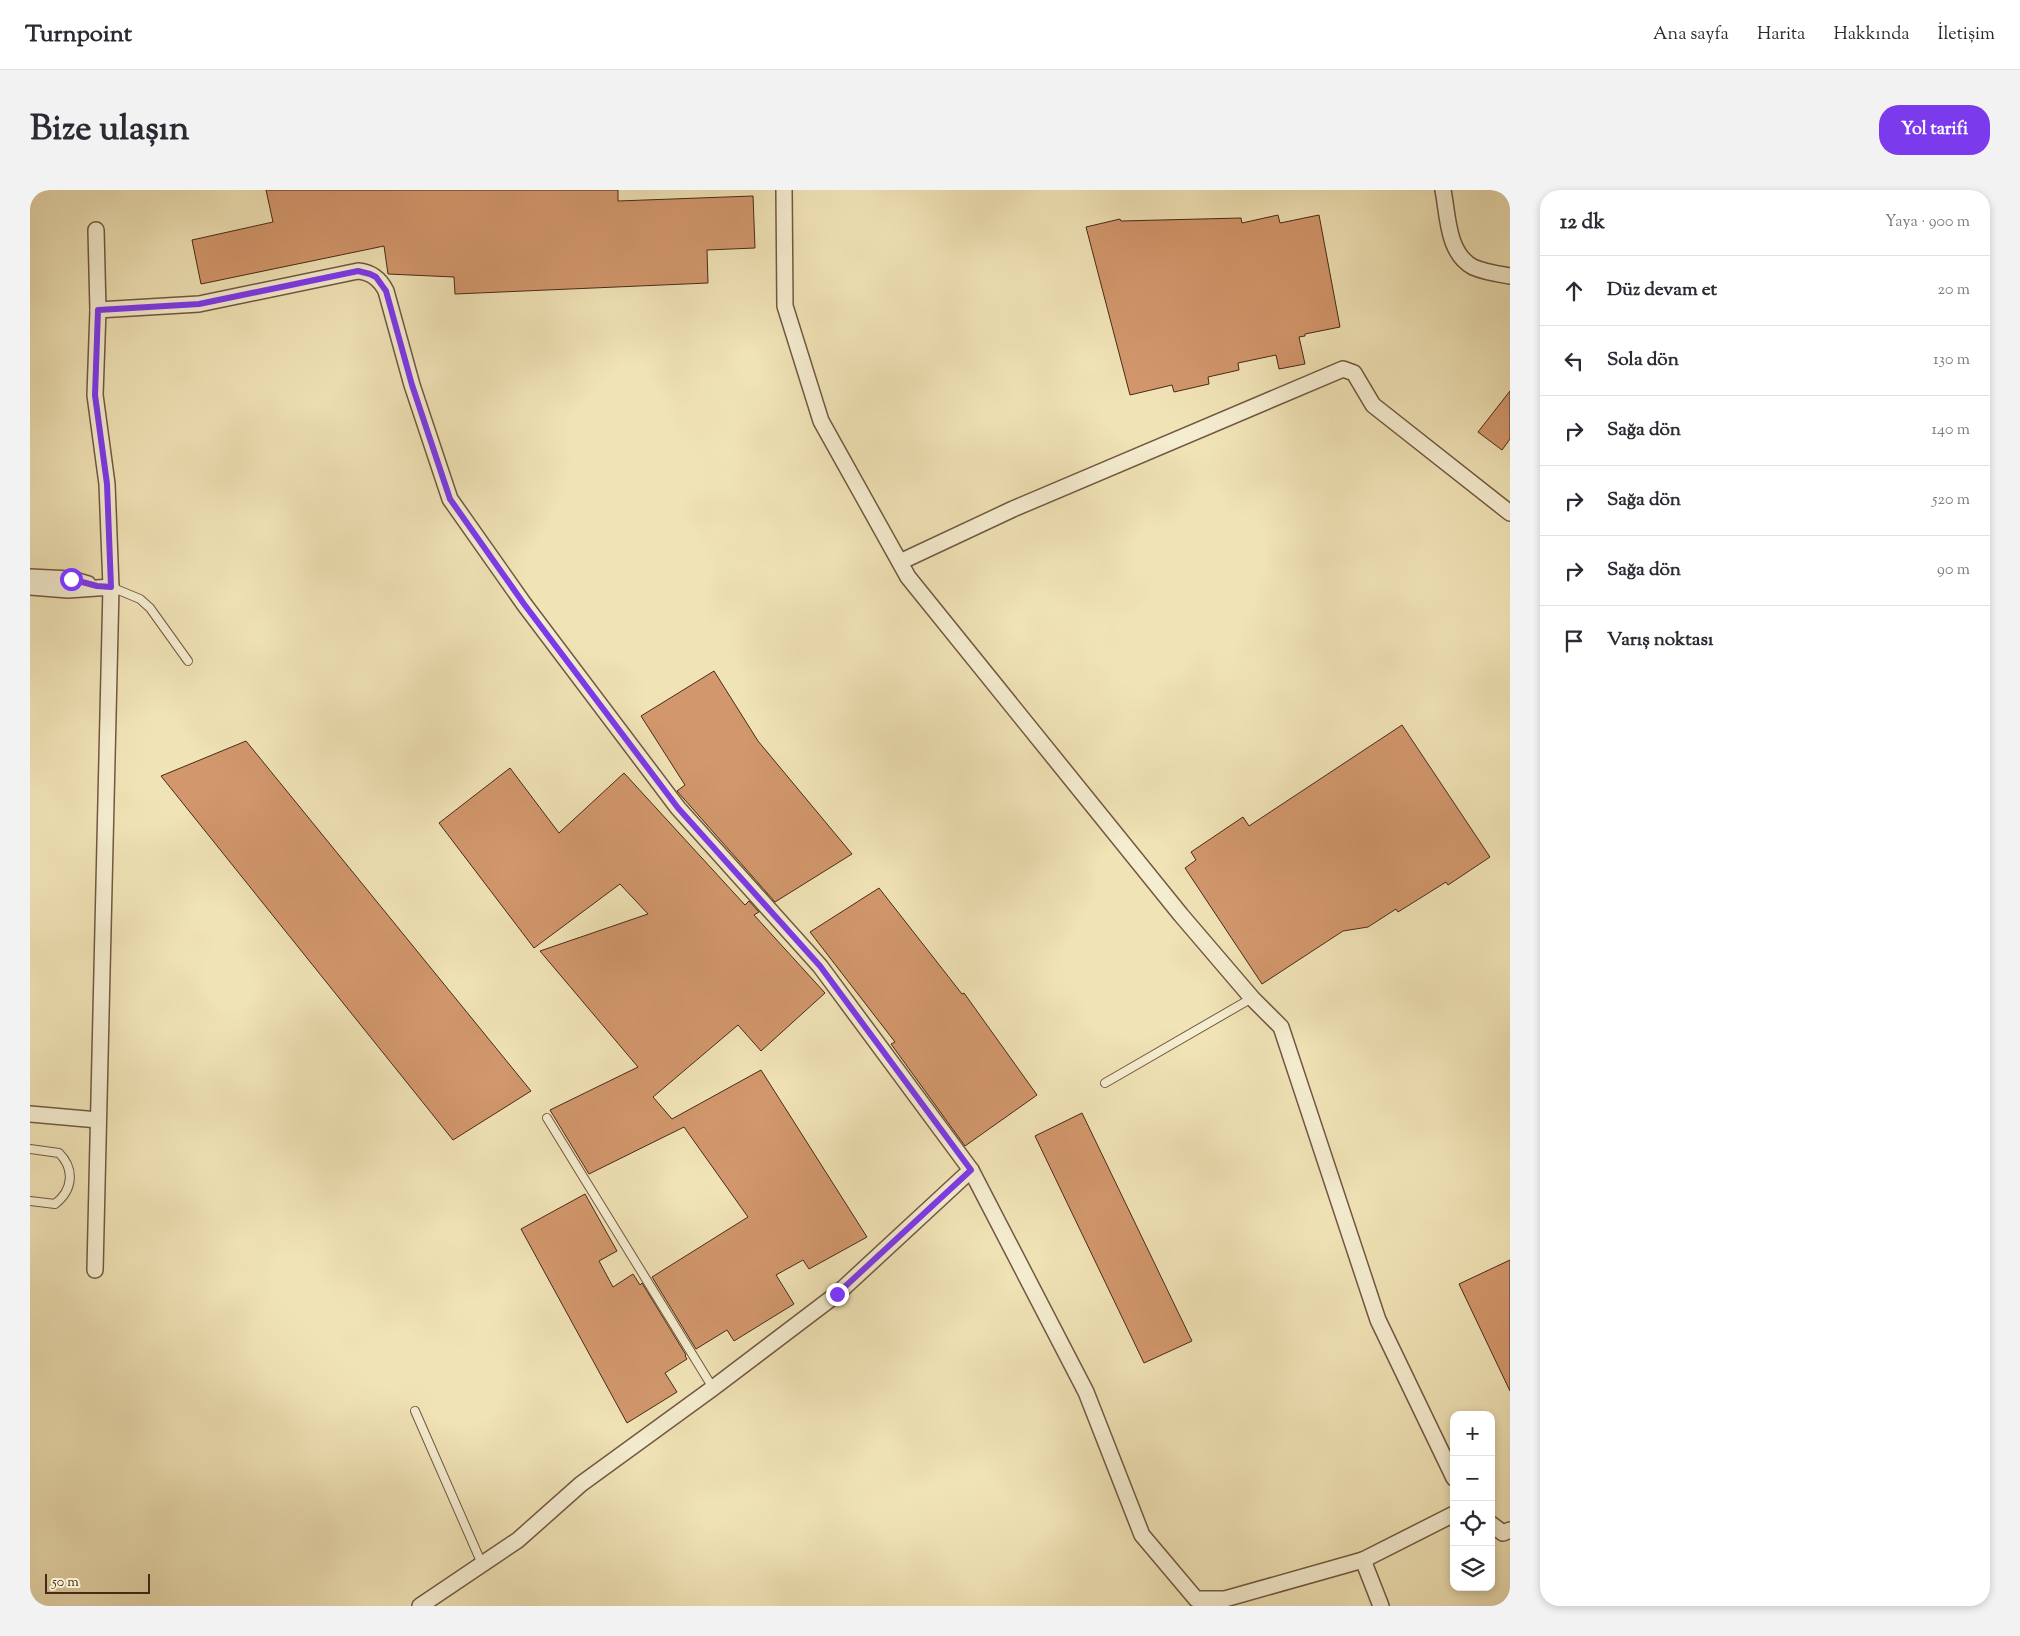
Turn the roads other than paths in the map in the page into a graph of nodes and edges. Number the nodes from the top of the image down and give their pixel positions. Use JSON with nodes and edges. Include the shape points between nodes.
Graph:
{"nodes":[{"id":1,"x":784,"y":190,"type":"edge"},
{"id":2,"x":1443,"y":190,"type":"edge"},
{"id":3,"x":96,"y":230,"type":"dead end"},
{"id":4,"x":1510,"y":276,"type":"edge"},
{"id":5,"x":98,"y":310,"type":"junction"},
{"id":6,"x":1510,"y":512,"type":"edge"},
{"id":7,"x":900,"y":562,"type":"junction"},
{"id":8,"x":30,"y":577,"type":"edge"},
{"id":9,"x":30,"y":587,"type":"edge"},
{"id":10,"x":104,"y":587,"type":"junction"},
{"id":11,"x":188,"y":662,"type":"dead end"},
{"id":12,"x":1252,"y":998,"type":"junction"},
{"id":13,"x":1105,"y":1083,"type":"dead end"},
{"id":14,"x":30,"y":1114,"type":"edge"},
{"id":15,"x":547,"y":1118,"type":"dead end"},
{"id":16,"x":98,"y":1120,"type":"junction"},
{"id":17,"x":30,"y":1149,"type":"edge"},
{"id":18,"x":971,"y":1170,"type":"junction"},
{"id":19,"x":30,"y":1201,"type":"edge"},
{"id":20,"x":94,"y":1270,"type":"dead end"},
{"id":21,"x":713,"y":1388,"type":"junction"},
{"id":22,"x":414,"y":1411,"type":"dead end"},
{"id":23,"x":1450,"y":1470,"type":"edge"},
{"id":24,"x":1450,"y":1516,"type":"edge"},
{"id":25,"x":1495,"y":1527,"type":"edge"},
{"id":26,"x":1510,"y":1530,"type":"edge"},
{"id":27,"x":1363,"y":1560,"type":"junction"},
{"id":28,"x":482,"y":1564,"type":"junction"},
{"id":29,"x":420,"y":1606,"type":"edge"},
{"id":30,"x":1381,"y":1606,"type":"edge"}],
"edges":[{"from":1,"to":7,"type":"street","via":[[785,306],[821,421]]},
{"from":2,"to":4,"type":"street","via":[[1452,238],[1460,256],[1478,269]]},
{"from":3,"to":5,"type":"street"},
{"from":5,"to":10,"type":"street","via":[[95,395],[107,484]]},
{"from":5,"to":18,"type":"street","via":[[199,304],[358,271],[380,281],[386,291],[412,385],[450,499],[524,604],[678,808],[820,966]]},
{"from":6,"to":7,"type":"street","via":[[1373,405],[1354,374],[1343,369],[1013,510]]},
{"from":7,"to":12,"type":"street","via":[[1043,744]]},
{"from":8,"to":10,"type":"street","via":[[71,579]]},
{"from":9,"to":10,"type":"street","via":[[68,590]]},
{"from":10,"to":11,"type":"lane","via":[[140,599]]},
{"from":10,"to":16,"type":"street"},
{"from":12,"to":13,"type":"lane"},
{"from":12,"to":23,"type":"street","via":[[1281,1027],[1378,1320]]},
{"from":14,"to":16,"type":"street"},
{"from":15,"to":21,"type":"lane"},
{"from":16,"to":20,"type":"street"},
{"from":17,"to":19,"type":"lane","via":[[59,1153],[68,1164],[71,1178],[67,1192],[56,1204]]},
{"from":18,"to":21,"type":"street","via":[[837,1294]]},
{"from":18,"to":27,"type":"street","via":[[1086,1392],[1142,1534],[1196,1599],[1225,1599]]},
{"from":21,"to":28,"type":"street","via":[[581,1484],[518,1540]]},
{"from":22,"to":28,"type":"lane"},
{"from":24,"to":27,"type":"street"},
{"from":25,"to":26,"type":"street","via":[[1504,1533]]},
{"from":27,"to":30,"type":"street"},
{"from":28,"to":29,"type":"street"}]}
